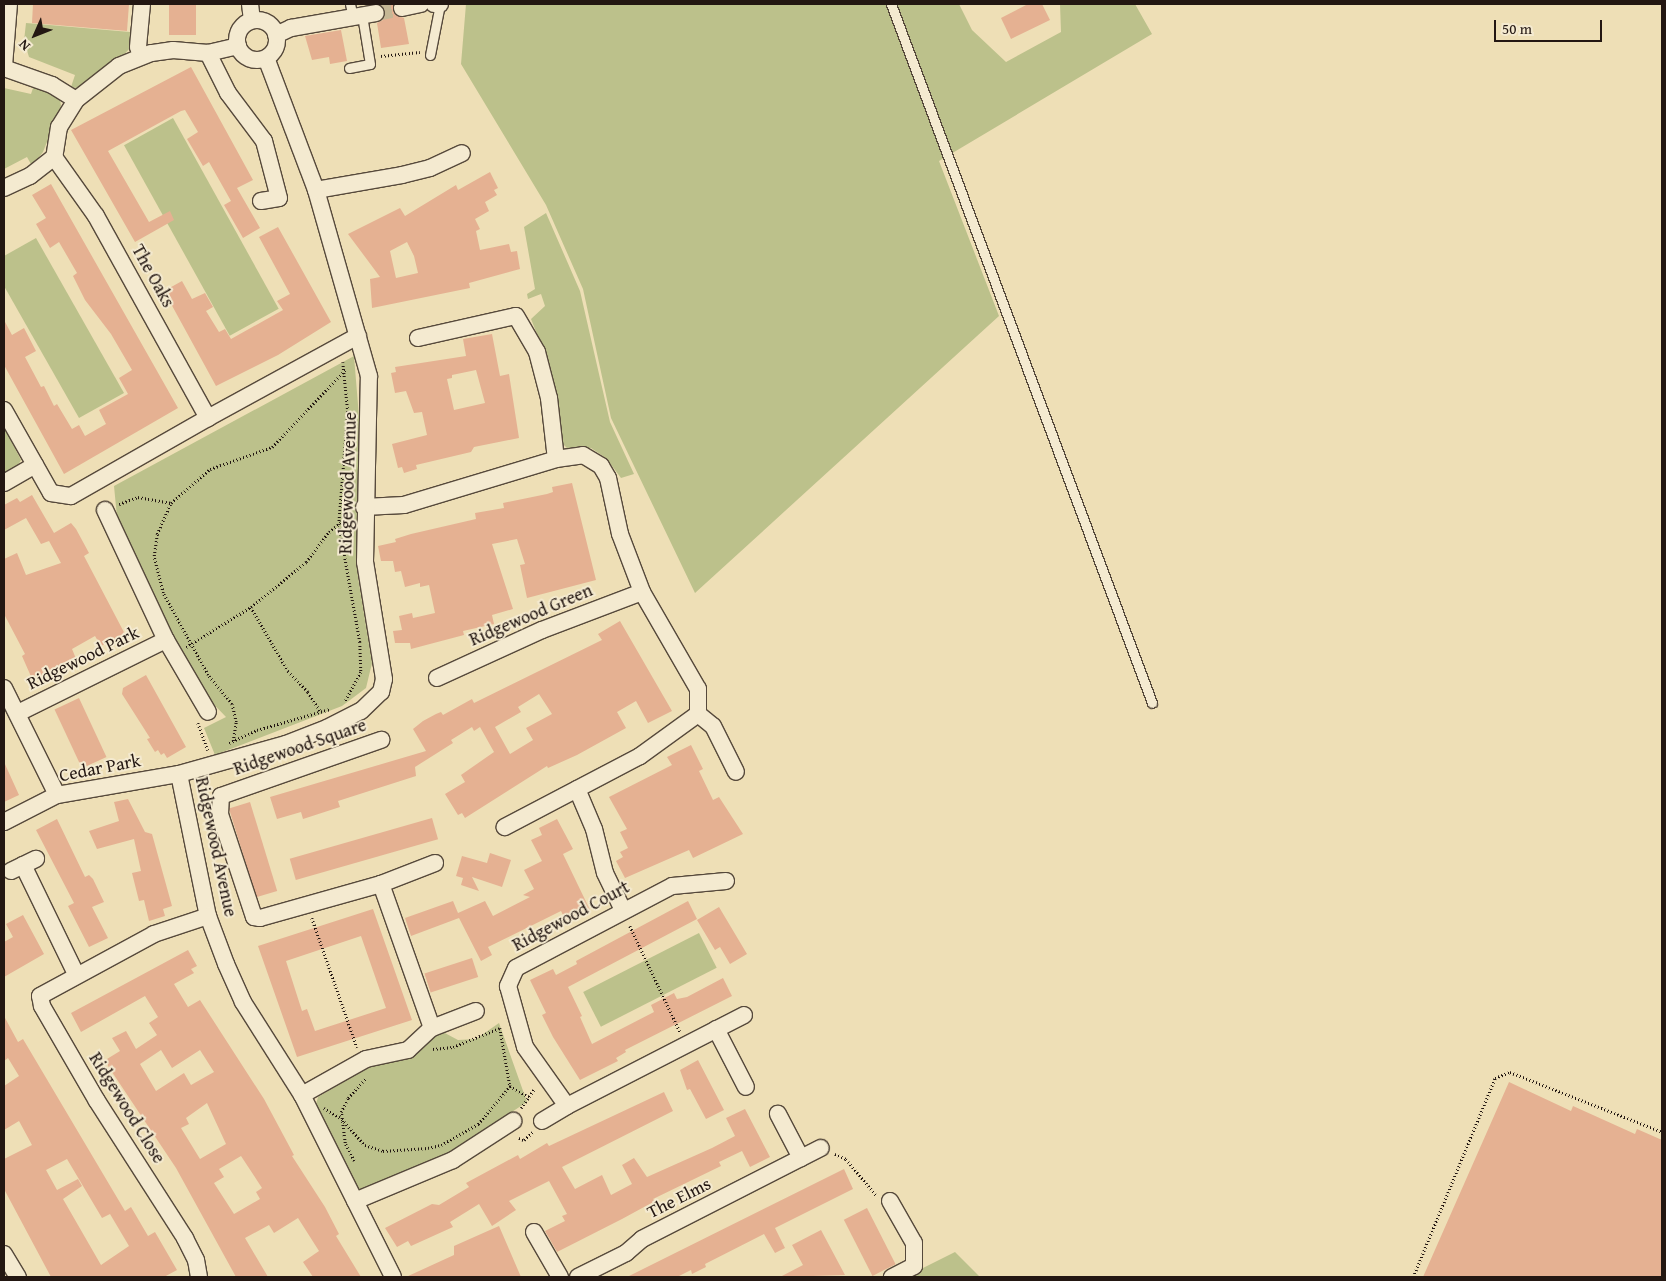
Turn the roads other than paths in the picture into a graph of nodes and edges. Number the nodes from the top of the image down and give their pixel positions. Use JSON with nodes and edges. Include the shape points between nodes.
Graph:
{"nodes":[{"id":1,"x":8,"y":4,"type":"edge"},
{"id":2,"x":142,"y":4,"type":"edge"},
{"id":3,"x":250,"y":4,"type":"edge"},
{"id":4,"x":421,"y":4,"type":"edge"},
{"id":5,"x":434,"y":4,"type":"edge"},
{"id":6,"x":440,"y":4,"type":"edge"},
{"id":7,"x":891,"y":4,"type":"edge"},
{"id":8,"x":402,"y":8,"type":"dead end"},
{"id":9,"x":360,"y":12,"type":"edge"},
{"id":10,"x":252,"y":20,"type":"junction"},
{"id":11,"x":276,"y":35,"type":"junction"},
{"id":12,"x":238,"y":46,"type":"junction"},
{"id":13,"x":208,"y":53,"type":"junction"},
{"id":14,"x":430,"y":54,"type":"road end"},
{"id":15,"x":142,"y":56,"type":"junction"},
{"id":16,"x":266,"y":58,"type":"junction"},
{"id":17,"x":4,"y":67,"type":"edge"},
{"id":18,"x":349,"y":68,"type":"dead end"},
{"id":19,"x":76,"y":100,"type":"junction"},
{"id":20,"x":462,"y":153,"type":"dead end"},
{"id":21,"x":54,"y":157,"type":"junction"},
{"id":22,"x":4,"y":188,"type":"edge"},
{"id":23,"x":316,"y":190,"type":"junction"},
{"id":24,"x":261,"y":201,"type":"dead end"},
{"id":25,"x":358,"y":336,"type":"junction"},
{"id":26,"x":418,"y":338,"type":"dead end"},
{"id":27,"x":4,"y":410,"type":"edge"},
{"id":28,"x":208,"y":418,"type":"junction"},
{"id":29,"x":556,"y":459,"type":"junction"},
{"id":30,"x":35,"y":465,"type":"junction"},
{"id":31,"x":4,"y":483,"type":"edge"},
{"id":32,"x":364,"y":507,"type":"junction"},
{"id":33,"x":105,"y":510,"type":"road end"},
{"id":34,"x":642,"y":592,"type":"junction"},
{"id":35,"x":170,"y":647,"type":"junction"},
{"id":36,"x":437,"y":678,"type":"dead end"},
{"id":37,"x":4,"y":688,"type":"edge"},
{"id":38,"x":1152,"y":703,"type":"dead end"},
{"id":39,"x":208,"y":712,"type":"road end"},
{"id":40,"x":18,"y":713,"type":"junction"},
{"id":41,"x":698,"y":714,"type":"junction"},
{"id":42,"x":381,"y":740,"type":"dead end"},
{"id":43,"x":736,"y":772,"type":"dead end"},
{"id":44,"x":179,"y":774,"type":"junction"},
{"id":45,"x":578,"y":789,"type":"junction"},
{"id":46,"x":57,"y":795,"type":"junction"},
{"id":47,"x":4,"y":822,"type":"edge"},
{"id":48,"x":505,"y":827,"type":"dead end"},
{"id":49,"x":435,"y":863,"type":"dead end"},
{"id":50,"x":24,"y":865,"type":"dead end"},
{"id":51,"x":726,"y":881,"type":"dead end"},
{"id":52,"x":381,"y":884,"type":"junction"},
{"id":53,"x":622,"y":910,"type":"junction"},
{"id":54,"x":208,"y":916,"type":"junction"},
{"id":55,"x":76,"y":974,"type":"junction"},
{"id":56,"x":476,"y":1011,"type":"dead end"},
{"id":57,"x":744,"y":1015,"type":"dead end"},
{"id":58,"x":432,"y":1028,"type":"junction"},
{"id":59,"x":716,"y":1029,"type":"junction"},
{"id":60,"x":746,"y":1087,"type":"dead end"},
{"id":61,"x":304,"y":1101,"type":"junction"},
{"id":62,"x":568,"y":1106,"type":"junction"},
{"id":63,"x":778,"y":1114,"type":"dead end"},
{"id":64,"x":513,"y":1121,"type":"road end"},
{"id":65,"x":542,"y":1121,"type":"dead end"},
{"id":66,"x":821,"y":1148,"type":"road end"},
{"id":67,"x":802,"y":1158,"type":"junction"},
{"id":68,"x":355,"y":1201,"type":"junction"},
{"id":69,"x":890,"y":1201,"type":"road end"},
{"id":70,"x":534,"y":1232,"type":"dead end"},
{"id":71,"x":4,"y":1254,"type":"edge"},
{"id":72,"x":18,"y":1277,"type":"edge"},
{"id":73,"x":199,"y":1277,"type":"edge"},
{"id":74,"x":393,"y":1277,"type":"edge"},
{"id":75,"x":560,"y":1277,"type":"edge"},
{"id":76,"x":578,"y":1277,"type":"edge"},
{"id":77,"x":892,"y":1277,"type":"edge"}],
"edges":[{"from":1,"to":17,"type":"street"},
{"from":2,"to":15,"type":"street","via":[[138,47]]},
{"from":3,"to":10,"type":"street"},
{"from":4,"to":8,"type":"street"},
{"from":5,"to":6,"type":"street"},
{"from":6,"to":14,"type":"lane"},
{"from":7,"to":38,"type":"lane"},
{"from":9,"to":11,"type":"street","via":[[291,28]]},
{"from":9,"to":18,"type":"lane","via":[[370,64]]},
{"from":10,"to":11,"type":"street","via":[[267,22]]},
{"from":10,"to":12,"type":"street","via":[[239,31]]},
{"from":11,"to":16,"type":"street","via":[[274,50]]},
{"from":12,"to":13,"type":"street"},
{"from":12,"to":16,"type":"street","via":[[249,58]]},
{"from":13,"to":15,"type":"street","via":[[173,50]]},
{"from":13,"to":24,"type":"street","via":[[228,93],[264,141],[279,198]]},
{"from":15,"to":19,"type":"street","via":[[101,78]]},
{"from":16,"to":23,"type":"street","name":"Ridgewood Avenue"},
{"from":17,"to":19,"type":"street","via":[[52,85]]},
{"from":19,"to":21,"type":"street","via":[[59,127]]},
{"from":20,"to":23,"type":"street","via":[[430,168]]},
{"from":21,"to":22,"type":"street","via":[[30,176]]},
{"from":21,"to":28,"type":"street","name":"The Oaks","via":[[96,216]]},
{"from":23,"to":25,"type":"street","name":"Ridgewood Avenue"},
{"from":25,"to":28,"type":"street"},
{"from":25,"to":32,"type":"street","name":"Ridgewood Avenue","via":[[370,376],[371,418]]},
{"from":26,"to":29,"type":"street","via":[[516,316],[537,352],[549,398]]},
{"from":27,"to":30,"type":"street"},
{"from":28,"to":30,"type":"street","via":[[70,496],[51,493]]},
{"from":29,"to":32,"type":"street","via":[[404,505]]},
{"from":29,"to":34,"type":"street","via":[[583,455],[601,466],[608,478],[620,534]]},
{"from":30,"to":31,"type":"street"},
{"from":32,"to":44,"type":"street","name":"Ridgewood Avenue","via":[[365,562],[384,679],[381,692],[372,702],[327,728],[286,744]]},
{"from":33,"to":35,"type":"street","name":"Ridgewood Park"},
{"from":34,"to":36,"type":"street","name":"Ridgewood Green","via":[[542,630]]},
{"from":34,"to":41,"type":"street","via":[[698,689]]},
{"from":35,"to":39,"type":"street","name":"Ridgewood Park"},
{"from":35,"to":40,"type":"street","name":"Ridgewood Park"},
{"from":37,"to":40,"type":"street","name":"Ridgewood Park"},
{"from":40,"to":46,"type":"street","name":"Ridgewood Park"},
{"from":41,"to":43,"type":"street","via":[[712,726]]},
{"from":41,"to":45,"type":"street","via":[[640,756]]},
{"from":42,"to":52,"type":"street","name":"Ridgewood Square","via":[[221,796],[220,814],[254,916],[260,918]]},
{"from":44,"to":46,"type":"street","name":"Cedar Park"},
{"from":44,"to":54,"type":"street","name":"Ridgewood Avenue"},
{"from":45,"to":48,"type":"street"},
{"from":45,"to":53,"type":"street","via":[[594,829],[604,873]]},
{"from":46,"to":47,"type":"street","name":"Cedar Park"},
{"from":49,"to":52,"type":"street","name":"Ridgewood Square"},
{"from":50,"to":55,"type":"street"},
{"from":51,"to":53,"type":"street","name":"Ridgewood Court","via":[[672,886]]},
{"from":52,"to":58,"type":"street"},
{"from":53,"to":62,"type":"street","name":"Ridgewood Court","via":[[516,968],[508,986],[525,1047]]},
{"from":54,"to":55,"type":"street","name":"Ridgewood Close","via":[[154,934]]},
{"from":54,"to":61,"type":"street","name":"Ridgewood Avenue","via":[[243,1002]]},
{"from":55,"to":73,"type":"street","name":"Ridgewood Close","via":[[40,996],[42,1006],[97,1101],[185,1238],[196,1260]]},
{"from":56,"to":58,"type":"street"},
{"from":57,"to":59,"type":"street"},
{"from":58,"to":61,"type":"street","via":[[408,1050],[372,1057]]},
{"from":59,"to":60,"type":"street"},
{"from":59,"to":62,"type":"street"},
{"from":61,"to":68,"type":"street","name":"Ridgewood Avenue"},
{"from":62,"to":65,"type":"street"},
{"from":63,"to":67,"type":"street"},
{"from":64,"to":68,"type":"street","via":[[453,1160]]},
{"from":66,"to":67,"type":"street","name":"The Elms"},
{"from":67,"to":76,"type":"street","name":"The Elms","via":[[642,1239],[626,1253]]},
{"from":68,"to":74,"type":"street","name":"Ridgewood Avenue"},
{"from":69,"to":77,"type":"street","via":[[914,1243],[914,1266]]},
{"from":70,"to":75,"type":"street"},
{"from":71,"to":72,"type":"street"}]}
